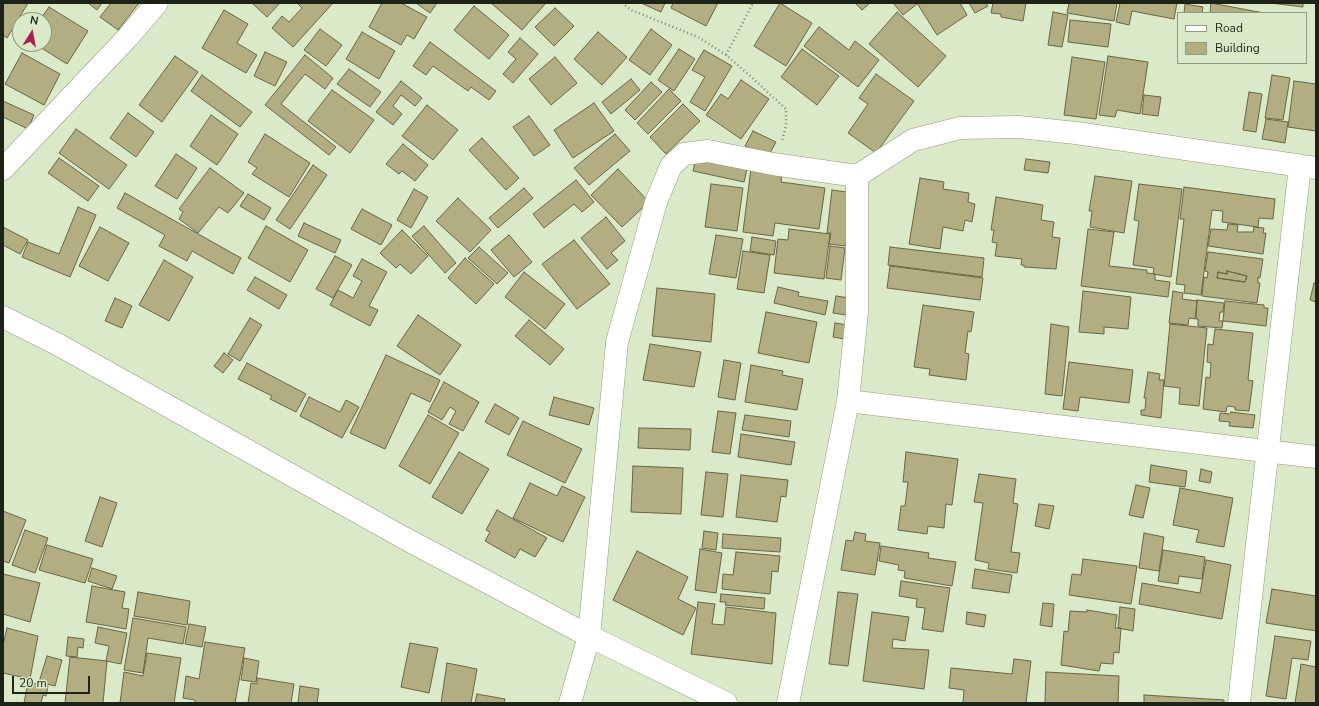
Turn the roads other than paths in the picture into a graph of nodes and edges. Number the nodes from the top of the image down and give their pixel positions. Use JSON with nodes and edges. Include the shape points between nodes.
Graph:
{"nodes":[{"id":1,"x":157,"y":3,"type":"edge"},
{"id":2,"x":1308,"y":167,"type":"edge"},
{"id":3,"x":3,"y":169,"type":"edge"},
{"id":4,"x":857,"y":176,"type":"junction"},
{"id":5,"x":3,"y":317,"type":"edge"},
{"id":6,"x":848,"y":401,"type":"junction"},
{"id":7,"x":1267,"y":450,"type":"junction"},
{"id":8,"x":1316,"y":456,"type":"edge"},
{"id":9,"x":589,"y":636,"type":"junction"},
{"id":10,"x":570,"y":703,"type":"edge"},
{"id":11,"x":726,"y":703,"type":"edge"},
{"id":12,"x":788,"y":703,"type":"edge"},
{"id":13,"x":1239,"y":703,"type":"edge"}],
"edges":[{"from":1,"to":3,"type":"street","via":[[128,38]]},
{"from":2,"to":4,"type":"street","via":[[1076,133],[1019,127],[960,128],[913,140]]},
{"from":2,"to":7,"type":"street"},
{"from":4,"to":6,"type":"street","via":[[857,313]]},
{"from":4,"to":9,"type":"street","via":[[773,164],[708,151],[684,154],[671,166],[656,202],[617,342]]},
{"from":5,"to":9,"type":"street","via":[[57,344],[404,538]]},
{"from":6,"to":7,"type":"street"},
{"from":6,"to":12,"type":"street"},
{"from":7,"to":8,"type":"street"},
{"from":7,"to":13,"type":"street"},
{"from":9,"to":10,"type":"street"},
{"from":9,"to":11,"type":"street"}]}
